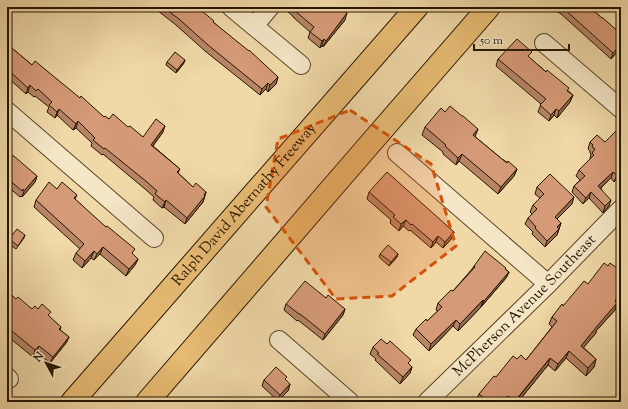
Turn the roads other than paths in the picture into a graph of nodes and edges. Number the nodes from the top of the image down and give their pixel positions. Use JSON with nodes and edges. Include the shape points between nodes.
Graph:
{"nodes":[{"id":1,"x":231,"y":7,"type":"edge"},
{"id":2,"x":270,"y":7,"type":"edge"},
{"id":3,"x":417,"y":7,"type":"edge"},
{"id":4,"x":489,"y":7,"type":"edge"},
{"id":5,"x":254,"y":26,"type":"junction"},
{"id":6,"x":544,"y":43,"type":"dead end"},
{"id":7,"x":301,"y":65,"type":"dead end"},
{"id":8,"x":621,"y":109,"type":"edge"},
{"id":9,"x":7,"y":111,"type":"edge"},
{"id":10,"x":396,"y":153,"type":"dead end"},
{"id":11,"x":619,"y":215,"type":"edge"},
{"id":12,"x":154,"y":238,"type":"dead end"},
{"id":13,"x":548,"y":284,"type":"junction"},
{"id":14,"x":280,"y":340,"type":"dead end"},
{"id":15,"x":433,"y":400,"type":"edge"},
{"id":16,"x":72,"y":402,"type":"edge"},
{"id":17,"x":147,"y":402,"type":"edge"},
{"id":18,"x":350,"y":402,"type":"edge"}],
"edges":[{"from":1,"to":5,"type":"street"},
{"from":2,"to":5,"type":"street"},
{"from":3,"to":16,"type":"highway","name":"Ralph David Abernathy Freeway"},
{"from":4,"to":17,"type":"highway"},
{"from":5,"to":7,"type":"street"},
{"from":6,"to":8,"type":"street"},
{"from":9,"to":12,"type":"street"},
{"from":10,"to":13,"type":"street"},
{"from":11,"to":13,"type":"street","name":"McPherson Avenue Southeast"},
{"from":13,"to":15,"type":"street","name":"McPherson Avenue Southeast"},
{"from":14,"to":18,"type":"street"}]}
